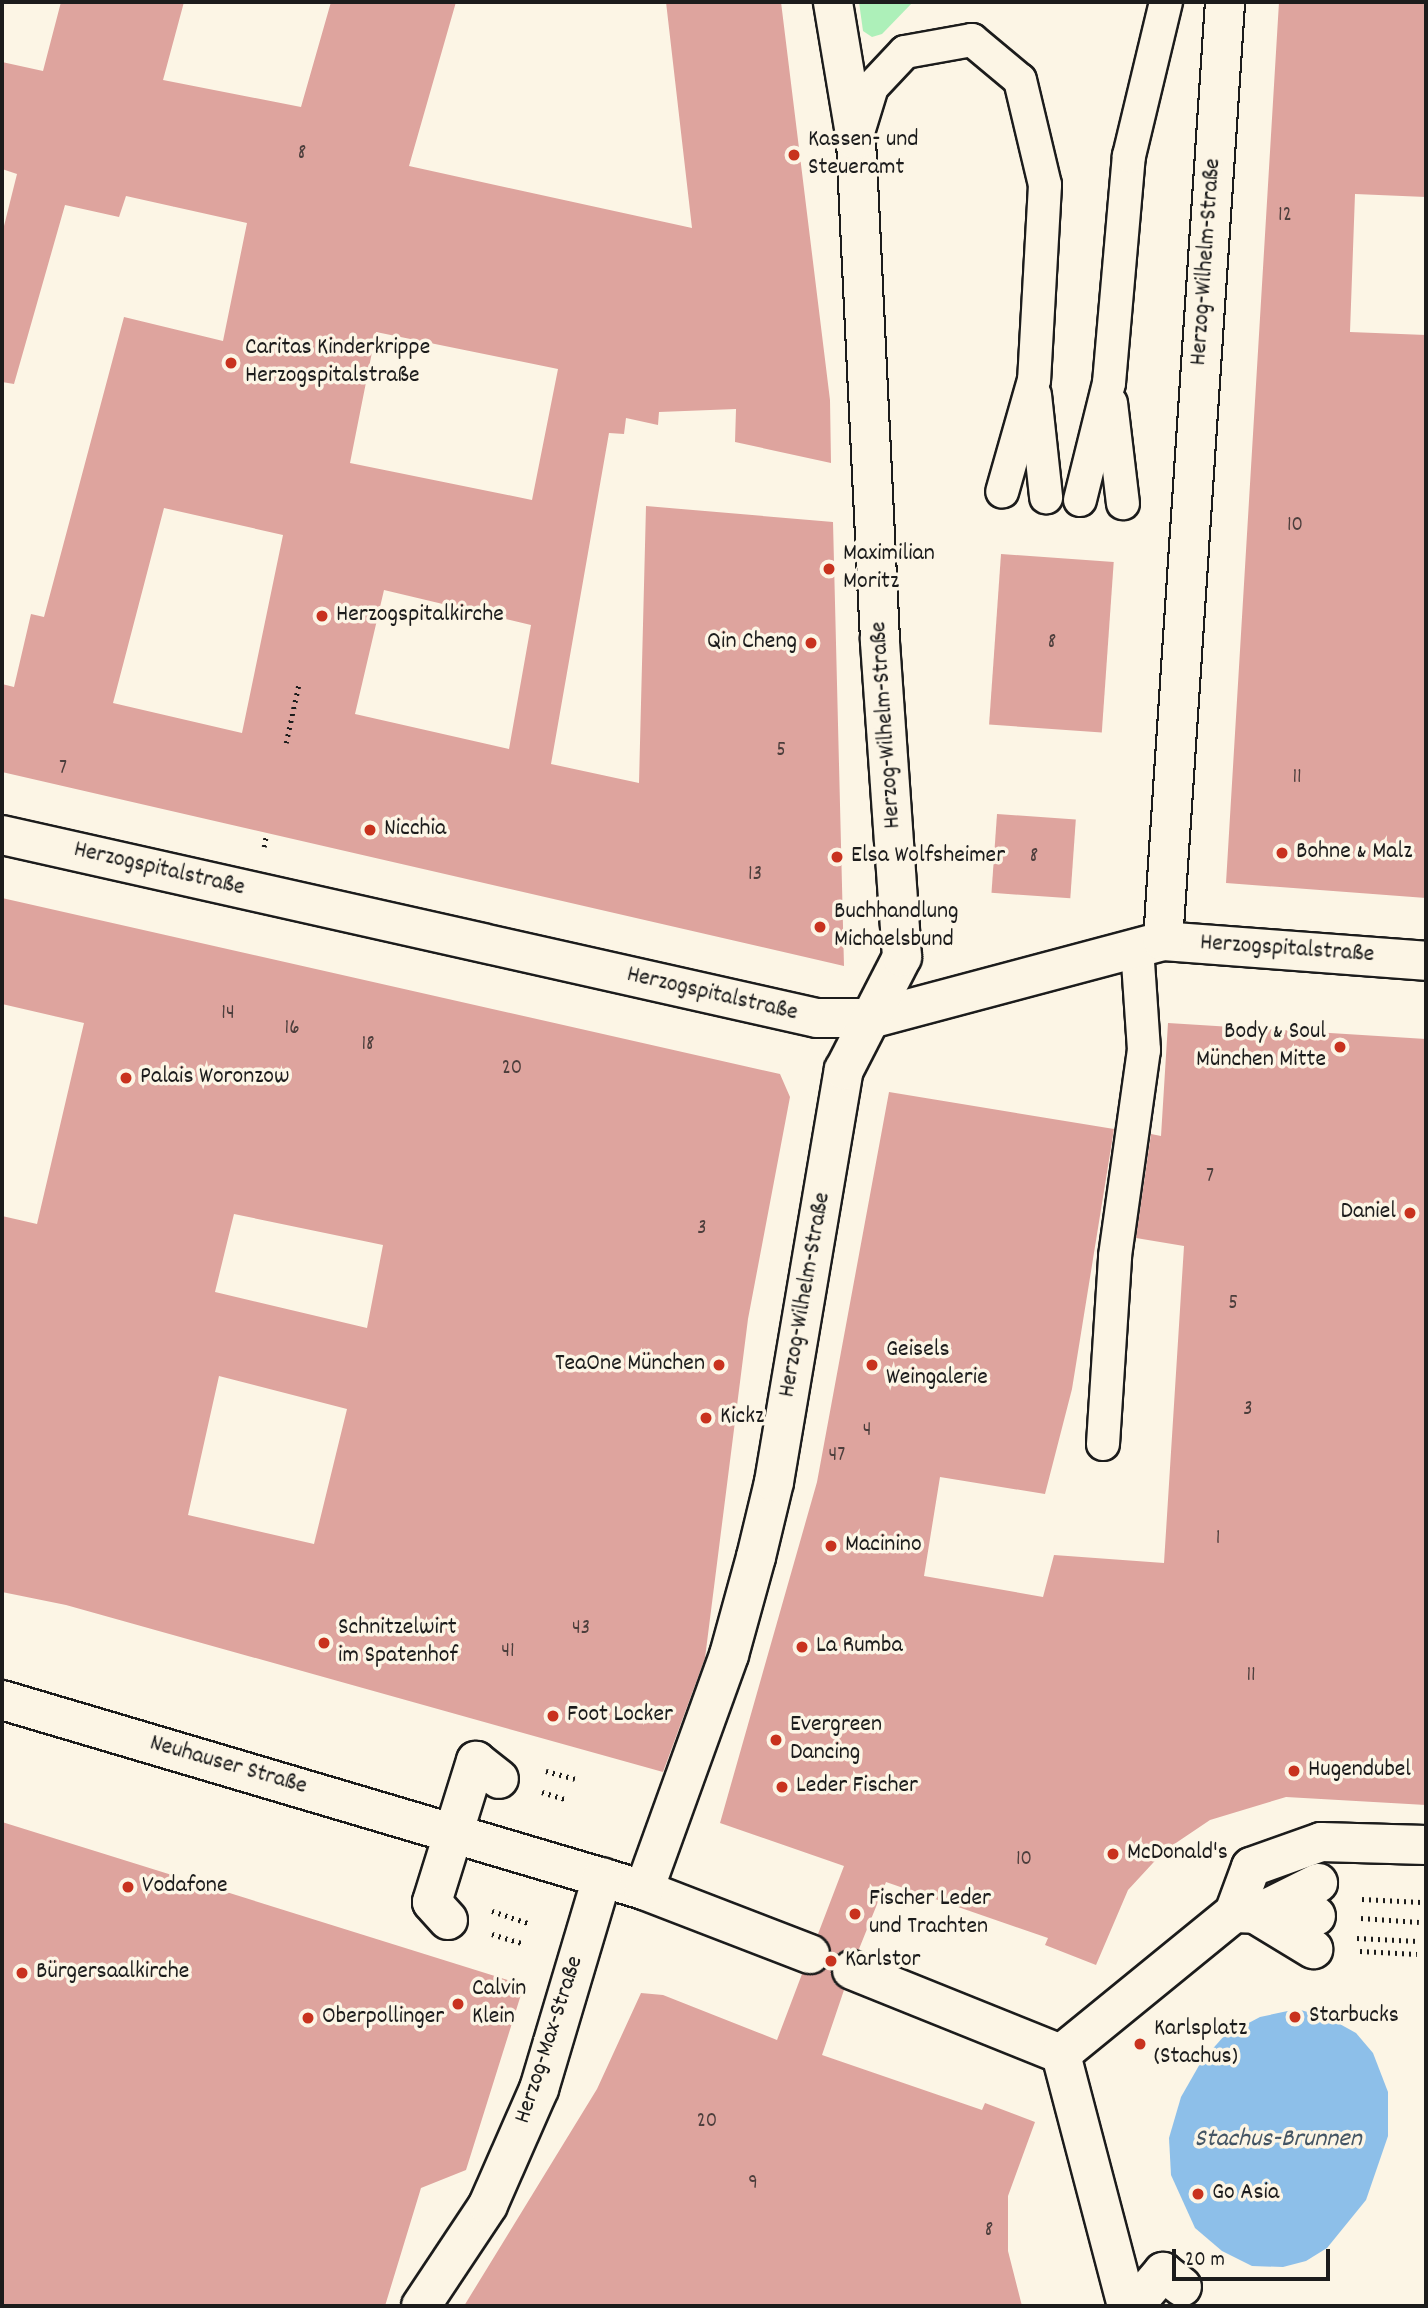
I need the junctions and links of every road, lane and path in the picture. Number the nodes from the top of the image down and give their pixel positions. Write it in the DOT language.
graph roads {
  1 [pos="833,2"];
  2 [pos="1166,2"];
  3 [pos="1226,2"];
  4 [pos="856,140"];
  5 [pos="1034,380"];
  6 [pos="1109,383"];
  7 [pos="1002,492"];
  8 [pos="1046,497"];
  9 [pos="1080,500"];
  10 [pos="1123,503"];
  11 [pos="299,683"];
  12 [pos="286,743"];
  13 [pos="2,835"];
  14 [pos="1150,943"];
  15 [pos="1426,961"];
  16 [pos="874,1018"];
  17 [pos="1103,1444"];
  18 [pos="2,1700"];
  19 [pos="493,1767"];
  20 [pos="454,1833"];
  21 [pos="1426,1845"];
  22 [pos="602,1877"];
  23 [pos="644,1890"];
  24 [pos="1421,1902"];
  25 [pos="445,1907"];
  26 [pos="1245,1914"];
  27 [pos="1316,1916"];
  28 [pos="1419,1922"];
  29 [pos="1418,1941"];
  30 [pos="810,1954"];
  31 [pos="1417,1954"];
  32 [pos="852,1970"];
  33 [pos="1061,2054"];
  34 [pos="421,2306"];
  35 [pos="1127,2306"];
  1 -- 4 [label="street, Herzog-Wilhelm-Straße"];
  2 -- 6 [label="lane"];
  3 -- 14 [label="street, Herzog-Wilhelm-Straße"];
  4 -- 5 [label="lane"];
  4 -- 16 [label="street, Herzog-Wilhelm-Straße"];
  5 -- 7 [label="lane"];
  5 -- 8 [label="lane"];
  6 -- 9 [label="lane"];
  6 -- 10 [label="lane"];
  11 -- 12 [label="path"];
  13 -- 16 [label="street, Herzogspitalstraße"];
  14 -- 15 [label="street, Herzogspitalstraße"];
  14 -- 16 [label="street, Herzogspitalstraße"];
  14 -- 17 [label="lane"];
  16 -- 23 [label="street, Herzog-Wilhelm-Straße"];
  18 -- 20 [label="street, Neuhauser Straße"];
  19 -- 20 [label="street"];
  20 -- 22 [label="street, Neuhauser Straße"];
  20 -- 25 [label="street"];
  21 -- 26 [label="street"];
  22 -- 23 [label="street, Neuhauser Straße"];
  22 -- 34 [label="street, Herzog-Max-Straße"];
  23 -- 30 [label="street, Neuhauser Straße"];
  24 -- 27 [label="path"];
  26 -- 27 [label="street"];
  26 -- 27 [label="street"];
  26 -- 33 [label="street"];
  27 -- 28 [label="path"];
  27 -- 29 [label="path"];
  27 -- 31 [label="path"];
  32 -- 33 [label="street"];
  33 -- 35 [label="street"];
}
